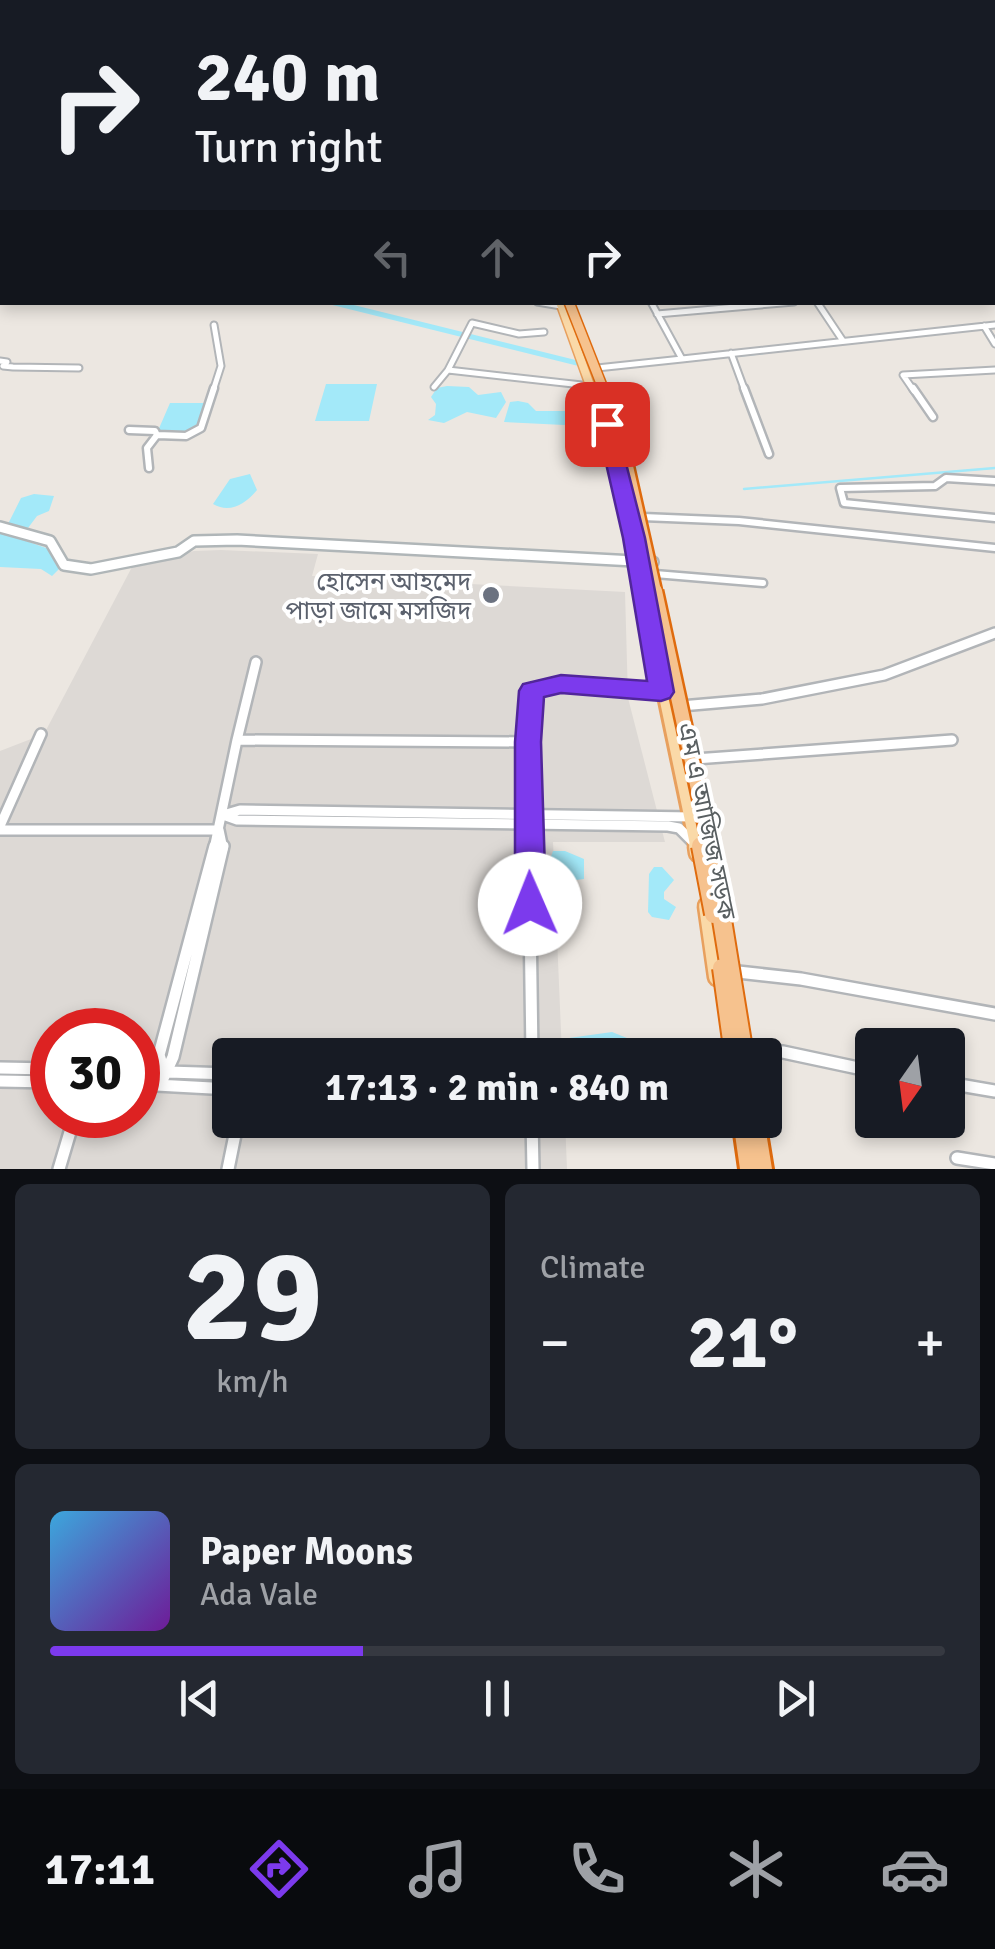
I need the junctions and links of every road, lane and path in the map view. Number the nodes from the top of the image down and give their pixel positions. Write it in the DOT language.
graph roads {
  1 [pos="566,305"];
  2 [pos="566,305"];
  3 [pos="566,305"];
  4 [pos="566,305"];
  5 [pos="653,305"];
  6 [pos="743,305"];
  7 [pos="819,305"];
  8 [pos="657,314"];
  9 [pos="214,324"];
  10 [pos="995,325"];
  11 [pos="984,326"];
  12 [pos="544,332"];
  13 [pos="843,340"];
  14 [pos="995,344"];
  15 [pos="731,354"];
  16 [pos="682,359"];
  17 [pos="0,361"];
  18 [pos="78,368"];
  19 [pos="596,368"];
  20 [pos="448,370"];
  21 [pos="995,370"];
  22 [pos="591,386"];
  23 [pos="434,388"];
  24 [pos="933,417"];
  25 [pos="128,430"];
  26 [pos="157,435"];
  27 [pos="769,454"];
  28 [pos="148,468"];
  29 [pos="995,481"];
  30 [pos="643,517"];
  31 [pos="995,518"];
  32 [pos="0,527"];
  33 [pos="995,548"];
  34 [pos="649,566"];
  35 [pos="762,583"];
  36 [pos="995,633"];
  37 [pos="256,662"];
  38 [pos="661,692"];
  39 [pos="682,706"];
  40 [pos="41,734"];
  41 [pos="238,740"];
  42 [pos="952,740"];
  43 [pos="528,742"];
  44 [pos="694,759"];
  45 [pos="223,815"];
  46 [pos="708,816"];
  47 [pos="689,817"];
  48 [pos="529,819"];
  49 [pos="0,828"];
  50 [pos="219,830"];
  51 [pos="696,848"];
  52 [pos="738,972"];
  53 [pos="995,1014"];
  54 [pos="532,1038"];
  55 [pos="728,1038"];
  56 [pos="729,1038"];
  57 [pos="746,1038"];
  58 [pos="747,1038"];
  59 [pos="782,1055"];
  60 [pos="855,1067"];
  61 [pos="0,1068"];
  62 [pos="30,1069"];
  63 [pos="160,1071"];
  64 [pos="164,1071"];
  65 [pos="212,1073"];
  66 [pos="0,1081"];
  67 [pos="30,1082"];
  68 [pos="160,1085"];
  69 [pos="965,1086"];
  70 [pos="212,1088"];
  71 [pos="995,1091"];
  72 [pos="68,1138"];
  73 [pos="234,1138"];
  74 [pos="532,1138"];
  75 [pos="743,1138"];
  76 [pos="761,1138"];
  77 [pos="958,1158"];
  78 [pos="995,1164"];
  79 [pos="58,1169"];
  80 [pos="228,1169"];
  81 [pos="533,1169"];
  82 [pos="747,1169"];
  83 [pos="765,1169"];
  1 -- 19 [label="main road, এম এ আজিজ সড়ক"];
  2 -- 22 [label="main road"];
  3 -- 57 [label="highway, bridge"];
  4 -- 56 [label="highway, bridge"];
  5 -- 8 [label="street"];
  6 -- 8 [label="street"];
  7 -- 13 [label="street"];
  8 -- 16 [label="street"];
  9 -- 26 [label="street"];
  10 -- 11 [label="street"];
  11 -- 13 [label="street"];
  11 -- 14 [label="street"];
  12 -- 20 [label="street"];
  13 -- 15 [label="street"];
  15 -- 16 [label="street"];
  15 -- 27 [label="street"];
  16 -- 19 [label="street"];
  17 -- 18 [label="street"];
  19 -- 30 [label="main road, এম এ আজিজ সড়ক"];
  20 -- 22 [label="street"];
  20 -- 23 [label="street"];
  21 -- 24 [label="street"];
  22 -- 34 [label="main road"];
  25 -- 26 [label="street"];
  26 -- 28 [label="street"];
  29 -- 31 [label="street"];
  30 -- 33 [label="street"];
  30 -- 34 [label="main road, এম এ আজিজ সড়ক"];
  32 -- 34 [label="street"];
  34 -- 35 [label="street"];
  34 -- 38 [label="main road"];
  34 -- 39 [label="main road, এম এ আজিজ সড়ক"];
  36 -- 39 [label="street"];
  37 -- 41 [label="street"];
  38 -- 43 [label="street"];
  38 -- 47 [label="main road"];
  39 -- 44 [label="main road, এম এ আজিজ সড়ক"];
  40 -- 49 [label="street"];
  41 -- 43 [label="street"];
  41 -- 45 [label="street"];
  42 -- 44 [label="street"];
  43 -- 48 [label="street"];
  44 -- 46 [label="main road, এম এ আজিজ সড়ক"];
  45 -- 48 [label="street"];
  45 -- 50 [label="street"];
  46 -- 47 [label="street"];
  46 -- 52 [label="main road, এম এ আজিজ সড়ক"];
  47 -- 48 [label="street"];
  47 -- 51 [label="main road"];
  48 -- 51 [label="street"];
  48 -- 54 [label="street"];
  49 -- 50 [label="street"];
  50 -- 64 [label="street"];
  51 -- 55 [label="main road"];
  52 -- 53 [label="street"];
  52 -- 58 [label="main road, এম এ আজিজ সড়ক"];
  59 -- 60 [label="street"];
  61 -- 62 [label="street"];
  63 -- 64 [label="street"];
  64 -- 65 [label="street"];
  64 -- 68 [label="street"];
  66 -- 67 [label="street"];
  68 -- 70 [label="street"];
  69 -- 71 [label="street"];
  72 -- 79 [label="street"];
  73 -- 80 [label="street"];
  74 -- 81 [label="street"];
  75 -- 82 [label="highway"];
  76 -- 83 [label="highway"];
  77 -- 78 [label="street"];
}
